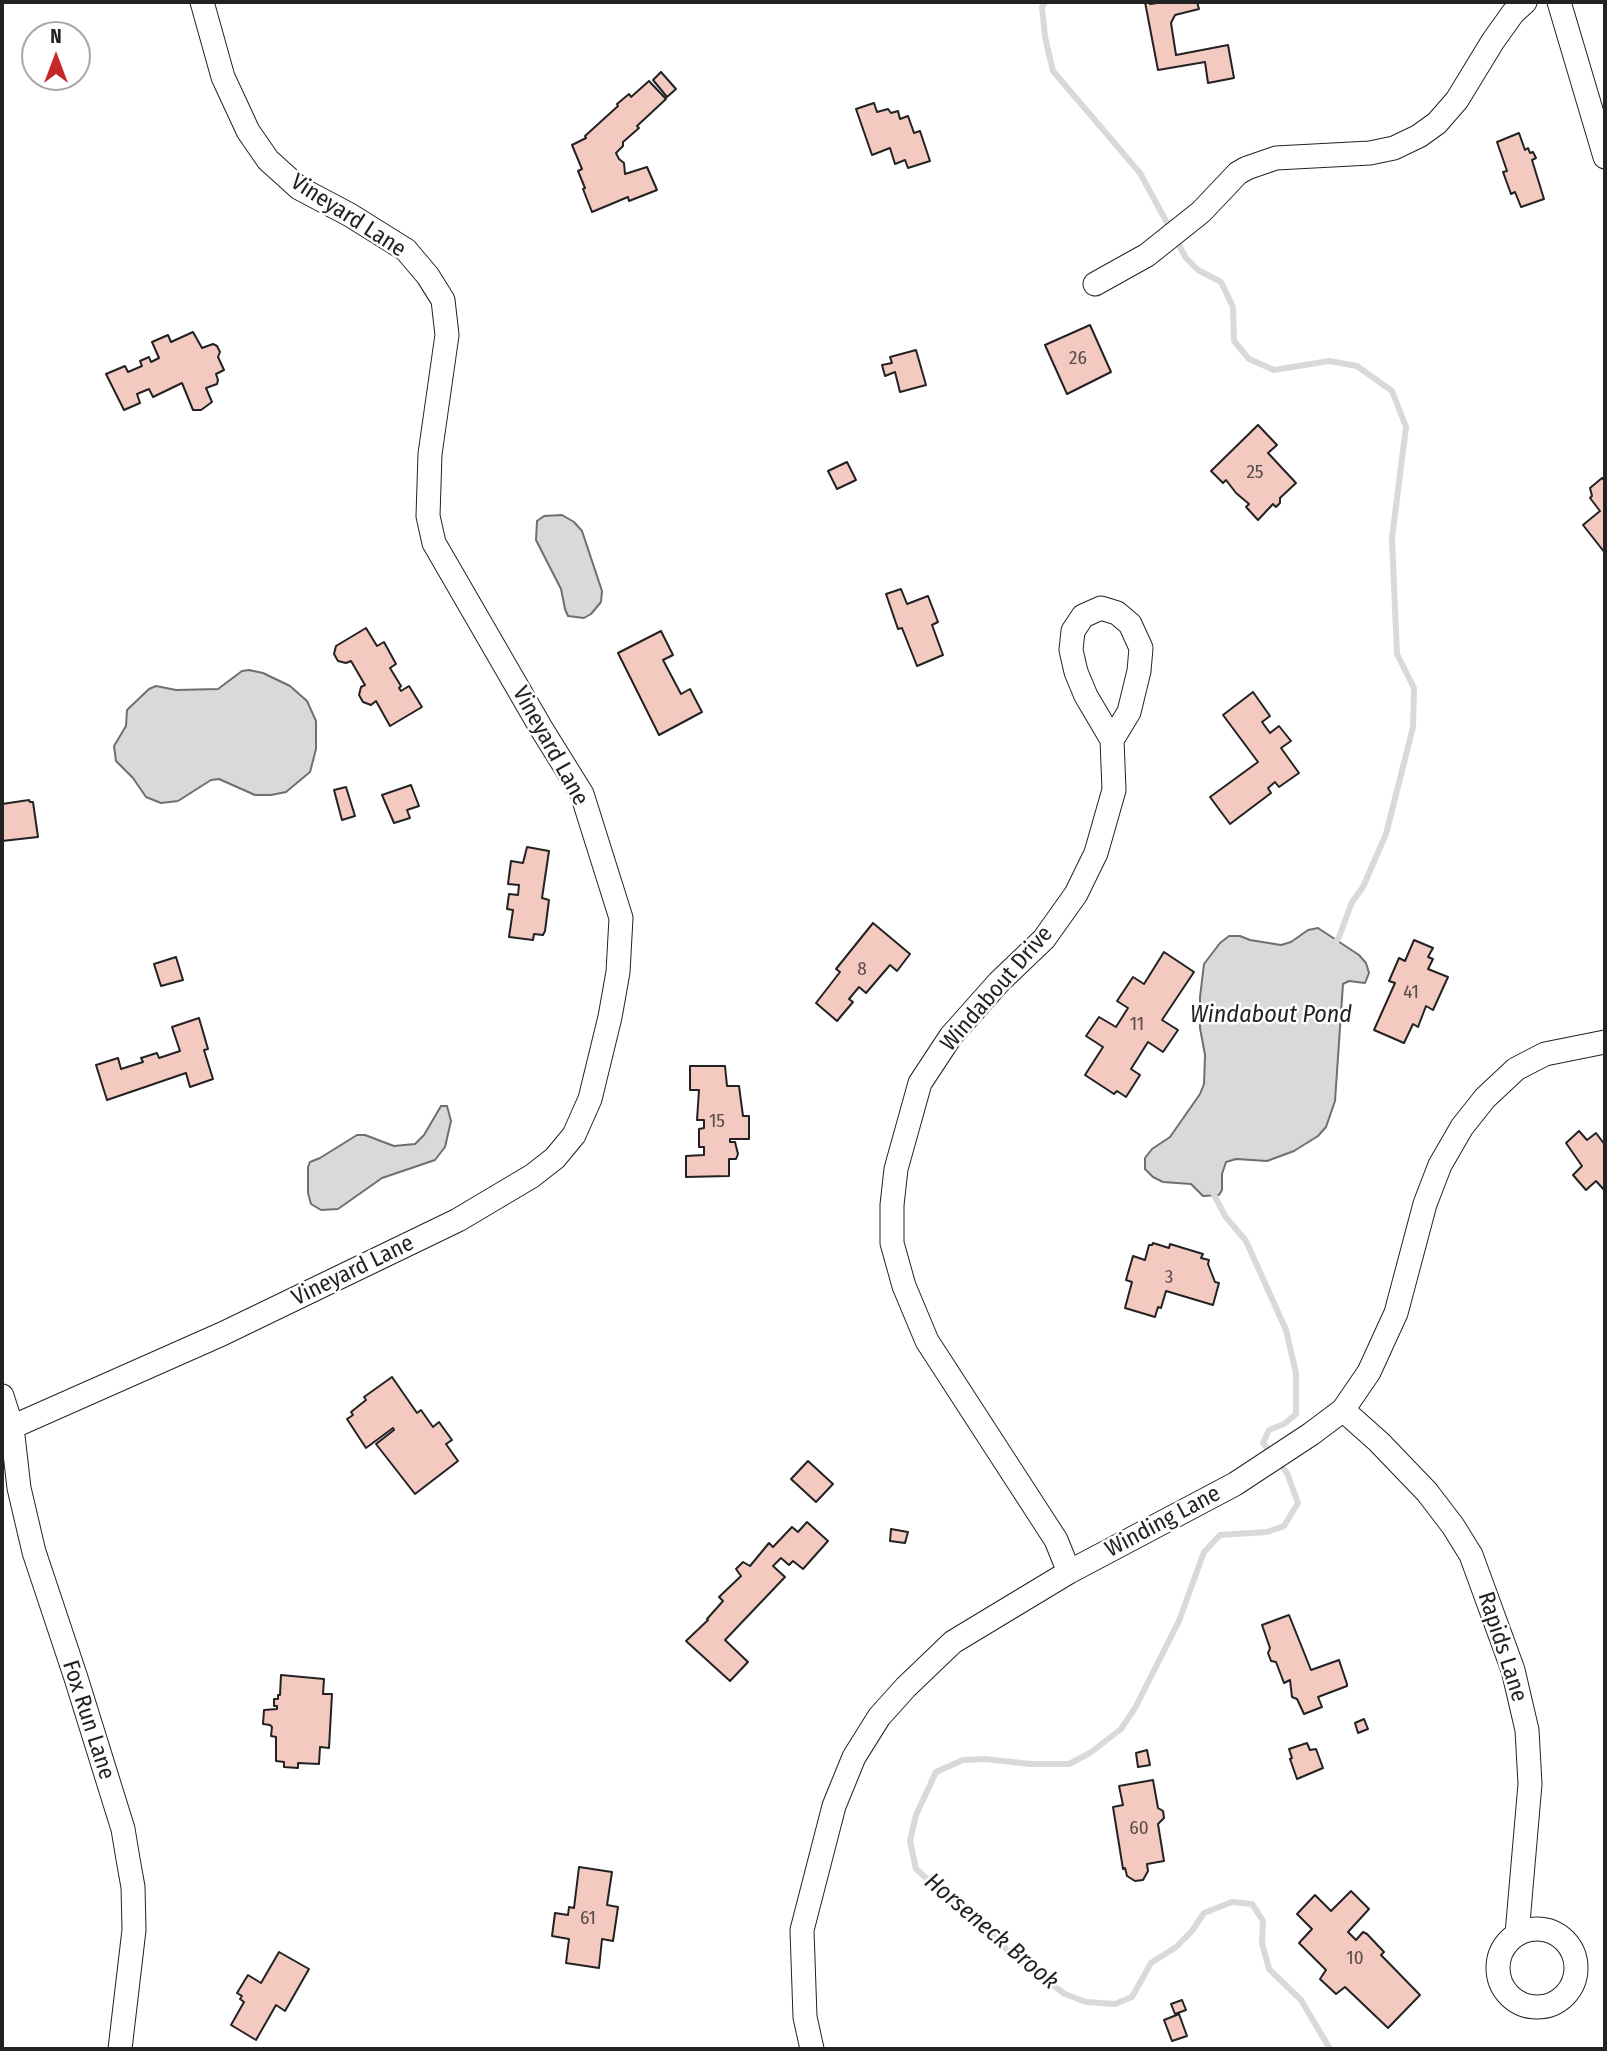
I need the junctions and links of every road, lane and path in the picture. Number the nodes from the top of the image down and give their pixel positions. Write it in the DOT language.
graph roads {
  1 [pos="202,2"];
  2 [pos="1525,2"];
  3 [pos="1559,2"];
  4 [pos="1605,157"];
  5 [pos="1095,284"];
  6 [pos="1112,740"];
  7 [pos="1605,1042"];
  8 [pos="2,1396"];
  9 [pos="1343,1410"];
  10 [pos="12,1427"];
  11 [pos="1069,1572"];
  12 [pos="1517,1934"];
  13 [pos="120,2049"];
  14 [pos="812,2049"];
  1 -- 10 [label="street, Vineyard Lane"];
  2 -- 5 [label="street"];
  3 -- 4 [label="street"];
  6 -- 6 [label="street, Windabout Drive"];
  6 -- 11 [label="street, Windabout Drive"];
  7 -- 9 [label="street, Winding Lane"];
  8 -- 10 [label="street, Fox Run Lane"];
  9 -- 11 [label="street, Winding Lane"];
  9 -- 12 [label="street, Rapids Lane"];
  10 -- 13 [label="street, Fox Run Lane"];
  11 -- 14 [label="street, Winding Lane"];
}
